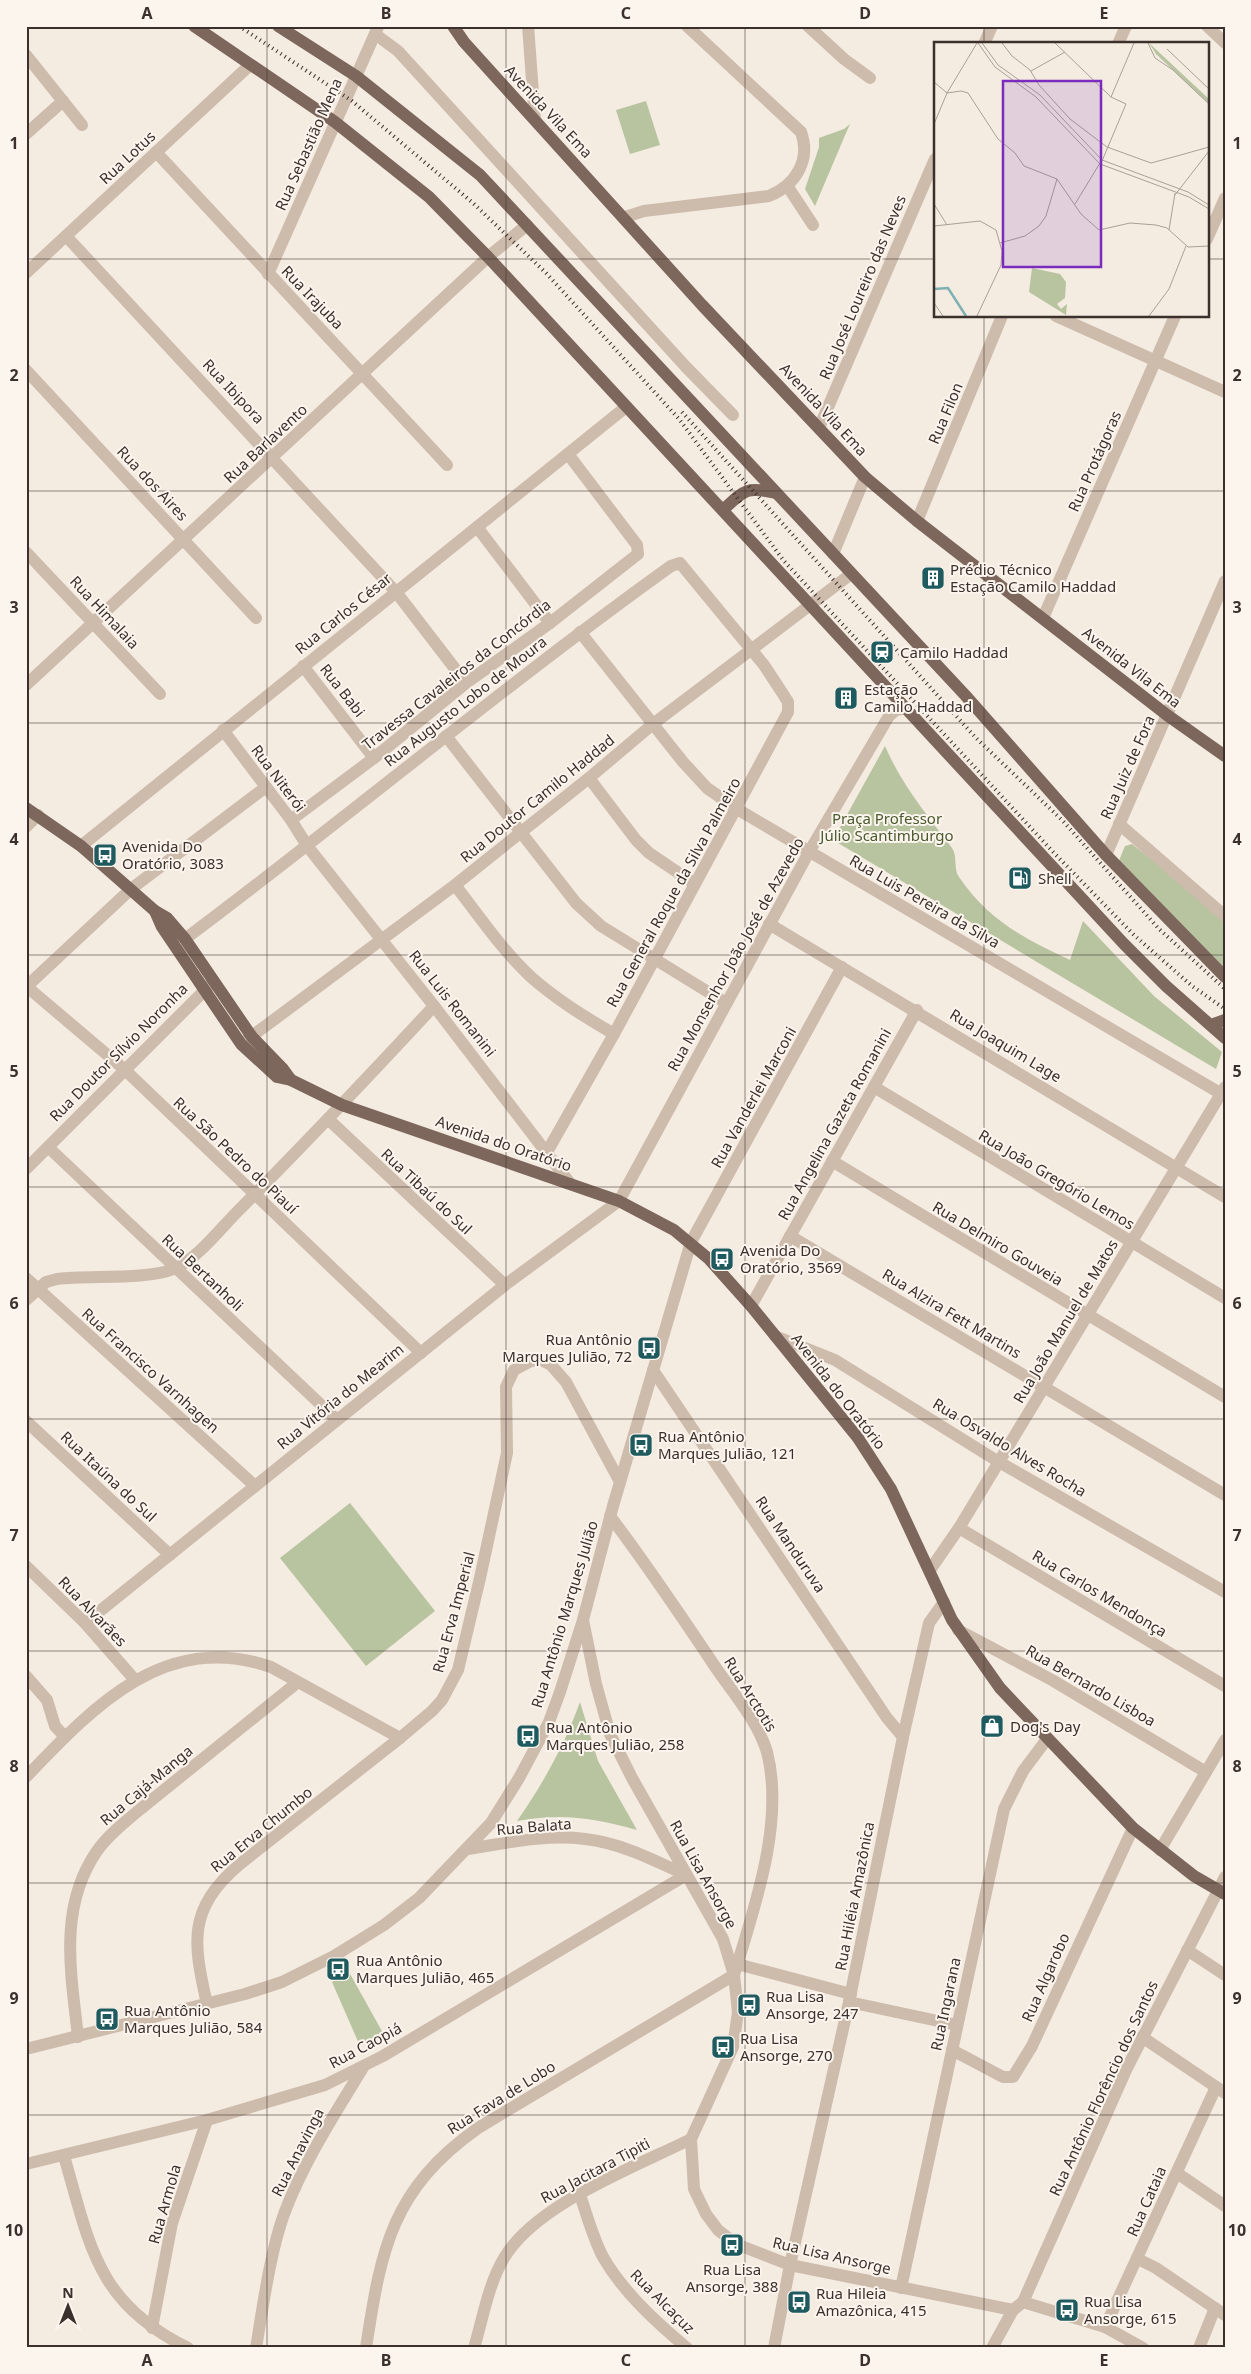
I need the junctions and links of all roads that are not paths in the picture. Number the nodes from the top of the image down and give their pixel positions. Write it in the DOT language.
graph roads {
  1 [pos="194,26"];
  2 [pos="278,26"];
  3 [pos="453,26"];
  4 [pos="528,26"];
  5 [pos="687,26"];
  6 [pos="808,26"];
  7 [pos="992,26"];
  8 [pos="1126,26"];
  9 [pos="1207,26"];
  10 [pos="376,30"];
  11 [pos="985,42"];
  12 [pos="1119,42"];
  13 [pos="1225,43"];
  14 [pos="26,55"];
  15 [pos="250,65"];
  16 [pos="356,76"];
  17 [pos="870,78"];
  18 [pos="63,102"];
  19 [pos="535,120"];
  20 [pos="335,122"];
  21 [pos="82,125"];
  22 [pos="26,134"];
  23 [pos="156,152"];
  24 [pos="934,160"];
  25 [pos="788,187"];
  26 [pos="1225,198"];
  27 [pos="625,217"];
  28 [pos="527,225"];
  29 [pos="813,225"];
  30 [pos="66,236"];
  31 [pos="1208,237"];
  32 [pos="488,257"];
  33 [pos="26,273"];
  34 [pos="268,274"];
  35 [pos="1001,318"];
  36 [pos="1061,318"];
  37 [pos="1174,318"];
  38 [pos="1156,360"];
  39 [pos="26,370"];
  40 [pos="364,373"];
  41 [pos="1225,392"];
  42 [pos="626,407"];
  43 [pos="733,416"];
  44 [pos="819,428"];
  45 [pos="568,454"];
  46 [pos="273,457"];
  47 [pos="447,465"];
  48 [pos="865,477"];
  49 [pos="776,494"];
  50 [pos="722,510"];
  51 [pos="917,522"];
  52 [pos="477,527"];
  53 [pos="183,540"];
  54 [pos="26,552"];
  55 [pos="833,554"];
  56 [pos="851,574"];
  57 [pos="1225,581"];
  58 [pos="396,592"];
  59 [pos="810,604"];
  60 [pos="256,618"];
  61 [pos="1042,618"];
  62 [pos="93,623"];
  63 [pos="550,623"];
  64 [pos="580,632"];
  65 [pos="750,651"];
  66 [pos="304,666"];
  67 [pos="466,683"];
  68 [pos="26,685"];
  69 [pos="160,694"];
  70 [pos="906,708"];
  71 [pos="1167,715"];
  72 [pos="653,724"];
  73 [pos="223,730"];
  74 [pos="446,736"];
  75 [pos="1225,756"];
  76 [pos="374,758"];
  77 [pos="589,778"];
  78 [pos="266,787"];
  79 [pos="26,808"];
  80 [pos="737,809"];
  81 [pos="38,815"];
  82 [pos="291,820"];
  83 [pos="1119,824"];
  84 [pos="26,827"];
  85 [pos="521,832"];
  86 [pos="81,846"];
  87 [pos="308,847"];
  88 [pos="810,852"];
  89 [pos="1106,855"];
  90 [pos="695,884"];
  91 [pos="455,885"];
  92 [pos="131,889"];
  93 [pos="156,911"];
  94 [pos="1225,916"];
  95 [pos="769,924"];
  96 [pos="381,938"];
  97 [pos="185,939"];
  98 [pos="654,960"];
  99 [pos="842,967"];
  100 [pos="1225,976"];
  101 [pos="208,985"];
  102 [pos="26,986"];
  103 [pos="726,1003"];
  104 [pos="434,1006"];
  105 [pos="917,1010"];
  106 [pos="1225,1020"];
  107 [pos="1211,1025"];
  108 [pos="614,1034"];
  109 [pos="252,1037"];
  110 [pos="1225,1038"];
  111 [pos="241,1044"];
  112 [pos="124,1069"];
  113 [pos="291,1080"];
  114 [pos="874,1087"];
  115 [pos="1223,1092"];
  116 [pos="342,1105"];
  117 [pos="328,1120"];
  118 [pos="48,1147"];
  119 [pos="548,1152"];
  120 [pos="832,1161"];
  121 [pos="1177,1168"];
  122 [pos="26,1169"];
  123 [pos="569,1182"];
  124 [pos="254,1195"];
  125 [pos="1225,1197"];
  126 [pos="619,1200"];
  127 [pos="790,1236"];
  128 [pos="691,1242"];
  129 [pos="1131,1243"];
  130 [pos="175,1269"];
  131 [pos="26,1278"];
  132 [pos="505,1285"];
  133 [pos="37,1288"];
  134 [pos="1225,1298"];
  135 [pos="26,1300"];
  136 [pos="751,1306"];
  137 [pos="1087,1316"];
  138 [pos="775,1336"];
  139 [pos="421,1353"];
  140 [pos="653,1370"];
  141 [pos="1044,1387"];
  142 [pos="1225,1397"];
  143 [pos="336,1420"];
  144 [pos="26,1421"];
  145 [pos="999,1462"];
  146 [pos="620,1482"];
  147 [pos="255,1486"];
  148 [pos="1225,1495"];
  149 [pos="610,1516"];
  150 [pos="959,1528"];
  151 [pos="170,1555"];
  152 [pos="26,1566"];
  153 [pos="930,1570"];
  154 [pos="1225,1592"];
  155 [pos="944,1602"];
  156 [pos="583,1620"];
  157 [pos="85,1623"];
  158 [pos="958,1630"];
  159 [pos="26,1676"];
  160 [pos="135,1680"];
  161 [pos="298,1682"];
  162 [pos="1225,1686"];
  163 [pos="65,1737"];
  164 [pos="903,1737"];
  165 [pos="400,1738"];
  166 [pos="1047,1739"];
  167 [pos="1225,1740"];
  168 [pos="1206,1772"];
  169 [pos="26,1777"];
  170 [pos="1133,1828"];
  171 [pos="468,1849"];
  172 [pos="1160,1850"];
  173 [pos="686,1875"];
  174 [pos="1225,1877"];
  175 [pos="1221,1892"];
  176 [pos="1187,1950"];
  177 [pos="735,1970"];
  178 [pos="1225,1975"];
  179 [pos="850,1998"];
  180 [pos="207,2004"];
  181 [pos="957,2025"];
  182 [pos="78,2036"];
  183 [pos="1142,2037"];
  184 [pos="26,2050"];
  185 [pos="952,2050"];
  186 [pos="364,2066"];
  187 [pos="1220,2090"];
  188 [pos="207,2120"];
  189 [pos="691,2139"];
  190 [pos="64,2156"];
  191 [pos="26,2164"];
  192 [pos="1177,2173"];
  193 [pos="580,2195"];
  194 [pos="1225,2206"];
  195 [pos="1138,2259"];
  196 [pos="790,2265"];
  197 [pos="901,2288"];
  198 [pos="1018,2306"];
  199 [pos="1220,2311"];
  200 [pos="1105,2327"];
  201 [pos="152,2328"];
  202 [pos="188,2348"];
  203 [pos="256,2348"];
  204 [pos="366,2348"];
  205 [pos="474,2348"];
  206 [pos="687,2348"];
  207 [pos="774,2348"];
  208 [pos="992,2348"];
  209 [pos="1143,2348"];
  210 [pos="1198,2348"];
  1 -- 15 [label="main road"];
  2 -- 16 [label="main road"];
  3 -- 19 [label="main road, Avenida Vila Ema"];
  4 -- 19 [label="street"];
  5 -- 25 [label="street"];
  6 -- 17 [label="street"];
  7 -- 11 [label="street"];
  8 -- 12 [label="street"];
  9 -- 13 [label="street"];
  10 -- 16 [label="street, Rua Sebastião Mena"];
  10 -- 43 [label="street"];
  14 -- 18 [label="street"];
  15 -- 20 [label="main road"];
  15 -- 23 [label="street, Rua Lotus"];
  16 -- 20 [label="street, Rua Sebastião Mena"];
  16 -- 28 [label="main road"];
  18 -- 21 [label="street"];
  18 -- 22 [label="street"];
  19 -- 27 [label="main road, Avenida Vila Ema"];
  20 -- 32 [label="main road"];
  20 -- 34 [label="street, Rua Sebastião Mena"];
  23 -- 30 [label="street, Rua Lotus"];
  23 -- 34 [label="street, Rua Irajuba"];
  24 -- 44 [label="street, Rua José Loureiro das Neves"];
  25 -- 27 [label="street"];
  25 -- 29 [label="street"];
  26 -- 31 [label="street"];
  27 -- 44 [label="main road, Avenida Vila Ema"];
  28 -- 32 [label="street, Rua Barlavento"];
  28 -- 49 [label="main road"];
  30 -- 33 [label="street, Rua Lotus"];
  30 -- 46 [label="street, Rua Ibipora"];
  32 -- 40 [label="street, Rua Barlavento"];
  32 -- 42 [label="main road"];
  34 -- 40 [label="street, Rua Irajuba"];
  35 -- 51 [label="street, Rua Filon"];
  36 -- 38 [label="street"];
  37 -- 38 [label="street, Rua Protágoras"];
  38 -- 41 [label="street"];
  38 -- 61 [label="street, Rua Protágoras"];
  39 -- 53 [label="street, Rua dos Aires"];
  40 -- 46 [label="street, Rua Barlavento"];
  40 -- 47 [label="street, Rua Irajuba"];
  42 -- 45 [label="street, Rua Carlos César"];
  42 -- 50 [label="main road"];
  44 -- 48 [label="main road, Avenida Vila Ema"];
  45 -- 52 [label="street, Rua Carlos César"];
  45 -- 63 [label="street, Travessa Cavaleiros da Concórdia"];
  46 -- 53 [label="street, Rua Barlavento"];
  46 -- 58 [label="street, Rua Ibipora"];
  48 -- 51 [label="main road, Avenida Vila Ema"];
  48 -- 55 [label="street"];
  49 -- 50 [label="main road"];
  49 -- 55 [label="main road"];
  50 -- 59 [label="main road"];
  51 -- 61 [label="main road, Avenida Vila Ema"];
  52 -- 58 [label="street, Rua Carlos César"];
  52 -- 63 [label="street"];
  53 -- 60 [label="street, Rua dos Aires"];
  53 -- 62 [label="street, Rua Barlavento"];
  54 -- 62 [label="street, Rua Himalaia"];
  55 -- 56 [label="main road"];
  56 -- 59 [label="street, Rua Doutor Camilo Haddad"];
  56 -- 89 [label="main road"];
  57 -- 71 [label="street, Rua Juiz de Fora"];
  58 -- 66 [label="street, Rua Carlos César"];
  58 -- 67 [label="street, Rua Ibipora"];
  59 -- 65 [label="street, Rua Doutor Camilo Haddad"];
  59 -- 70 [label="main road"];
  61 -- 71 [label="main road, Avenida Vila Ema"];
  62 -- 68 [label="street, Rua Barlavento"];
  62 -- 69 [label="street, Rua Himalaia"];
  63 -- 67 [label="street, Travessa Cavaleiros da Concórdia"];
  64 -- 65 [label="street, Rua Augusto Lobo de Moura"];
  64 -- 72 [label="street, Rua Luis Pereira da Silva"];
  64 -- 74 [label="street, Rua Augusto Lobo de Moura"];
  65 -- 72 [label="street, Rua Doutor Camilo Haddad"];
  65 -- 80 [label="street, Rua General Roque da Silva Palmeiro"];
  66 -- 73 [label="street, Rua Carlos César"];
  66 -- 76 [label="street, Rua Babi"];
  67 -- 76 [label="street, Travessa Cavaleiros da Concórdia"];
  70 -- 88 [label="street, Rua Monsenhor João José de Azevedo"];
  70 -- 107 [label="main road"];
  71 -- 75 [label="main road, Avenida Vila Ema"];
  71 -- 83 [label="street, Rua Juiz de Fora"];
  72 -- 77 [label="street, Rua Doutor Camilo Haddad"];
  72 -- 80 [label="street, Rua Luis Pereira da Silva"];
  73 -- 78 [label="street, Rua Niterói"];
  73 -- 86 [label="street, Rua Carlos César"];
  74 -- 85 [label="street"];
  74 -- 87 [label="street, Rua Augusto Lobo de Moura"];
  76 -- 82 [label="street, Travessa Cavaleiros da Concórdia"];
  77 -- 85 [label="street, Rua Doutor Camilo Haddad"];
  77 -- 90 [label="street"];
  78 -- 82 [label="street, Rua Niterói"];
  78 -- 92 [label="street"];
  79 -- 81 [label="main road, Avenida do Oratório"];
  80 -- 88 [label="street, Rua Luis Pereira da Silva"];
  80 -- 90 [label="street, Rua General Roque da Silva Palmeiro"];
  81 -- 84 [label="street"];
  81 -- 86 [label="main road, Avenida do Oratório"];
  82 -- 87 [label="street, Rua Niterói"];
  83 -- 89 [label="street, Rua Juiz de Fora"];
  83 -- 94 [label="street"];
  85 -- 91 [label="street, Rua Doutor Camilo Haddad"];
  85 -- 98 [label="street"];
  86 -- 92 [label="main road, Avenida do Oratório"];
  87 -- 96 [label="street, Rua Luis Romanini"];
  87 -- 97 [label="street, Rua Augusto Lobo de Moura"];
  88 -- 95 [label="street, Rua Monsenhor João José de Azevedo"];
  88 -- 115 [label="street, Rua Luis Pereira da Silva"];
  89 -- 100 [label="main road"];
  90 -- 98 [label="street, Rua General Roque da Silva Palmeiro"];
  91 -- 96 [label="street, Rua Doutor Camilo Haddad"];
  91 -- 108 [label="street"];
  92 -- 93 [label="main road, Avenida do Oratório"];
  92 -- 102 [label="street"];
  93 -- 97 [label="main road, Avenida do Oratório"];
  93 -- 101 [label="main road, Avenida do Oratório"];
  95 -- 99 [label="street, Rua Joaquim Lage"];
  95 -- 103 [label="street, Rua Monsenhor João José de Azevedo"];
  96 -- 104 [label="street, Rua Luis Romanini"];
  96 -- 109 [label="street, Rua Doutor Camilo Haddad"];
  97 -- 101 [label="main road, Avenida do Oratório"];
  98 -- 103 [label="street"];
  98 -- 108 [label="street, Rua General Roque da Silva Palmeiro"];
  99 -- 105 [label="street, Rua Joaquim Lage"];
  99 -- 128 [label="street, Rua Vanderlei Marconi"];
  101 -- 109 [label="main road, Avenida do Oratório"];
  101 -- 111 [label="main road, Avenida do Oratório"];
  101 -- 112 [label="street, Rua Doutor Sílvio Noronha"];
  102 -- 112 [label="street, Rua São Pedro do Piauí"];
  103 -- 126 [label="street, Rua Monsenhor João José de Azevedo"];
  104 -- 116 [label="street"];
  104 -- 119 [label="street, Rua Luis Romanini"];
  105 -- 114 [label="street, Rua Angelina Gazeta Romanini"];
  105 -- 121 [label="street, Rua Joaquim Lage"];
  106 -- 107 [label="main road"];
  107 -- 110 [label="main road"];
  108 -- 119 [label="street, Rua General Roque da Silva Palmeiro"];
  109 -- 111 [label="street, Rua Doutor Camilo Haddad"];
  109 -- 113 [label="main road, Avenida do Oratório"];
  111 -- 113 [label="main road, Avenida do Oratório"];
  112 -- 118 [label="street, Rua Doutor Sílvio Noronha"];
  112 -- 124 [label="street, Rua São Pedro do Piauí"];
  113 -- 116 [label="main road, Avenida do Oratório"];
  114 -- 120 [label="street, Rua Angelina Gazeta Romanini"];
  114 -- 129 [label="street, Rua João Gregório Lemos"];
  115 -- 121 [label="street, Rua João Manuel de Matos"];
  116 -- 117 [label="street"];
  116 -- 123 [label="main road, Avenida do Oratório"];
  117 -- 124 [label="street"];
  117 -- 132 [label="street, Rua Tibaú do Sul"];
  118 -- 122 [label="street, Rua Doutor Sílvio Noronha"];
  118 -- 130 [label="street, Rua Bertanholi"];
  119 -- 123 [label="street, Rua Luis Romanini"];
  120 -- 127 [label="street, Rua Angelina Gazeta Romanini"];
  120 -- 137 [label="street, Rua Delmiro Gouveia"];
  121 -- 125 [label="street, Rua Joaquim Lage"];
  121 -- 129 [label="street, Rua João Manuel de Matos"];
  123 -- 126 [label="main road, Avenida do Oratório"];
  124 -- 130 [label="street"];
  124 -- 139 [label="street, Rua São Pedro do Piauí"];
  126 -- 128 [label="main road, Avenida do Oratório"];
  126 -- 132 [label="street, Rua Vitória do Mearim"];
  127 -- 136 [label="street, Rua Angelina Gazeta Romanini"];
  127 -- 141 [label="street, Rua Alzira Fett Martins"];
  128 -- 136 [label="main road, Avenida do Oratório"];
  128 -- 140 [label="street, Rua Antônio Marques Julião"];
  129 -- 134 [label="street, Rua João Gregório Lemos"];
  129 -- 137 [label="street, Rua João Manuel de Matos"];
  130 -- 133 [label="street"];
  130 -- 143 [label="street, Rua Bertanholi"];
  131 -- 133 [label="street, Rua Francisco Varnhagen"];
  132 -- 139 [label="street, Rua Vitória do Mearim"];
  133 -- 135 [label="street"];
  133 -- 147 [label="street, Rua Francisco Varnhagen"];
  136 -- 138 [label="main road, Avenida do Oratório"];
  137 -- 141 [label="street, Rua João Manuel de Matos"];
  137 -- 142 [label="street, Rua Delmiro Gouveia"];
  138 -- 145 [label="street, Rua Osvaldo Alves Rocha"];
  138 -- 153 [label="main road, Avenida do Oratório"];
  139 -- 143 [label="street, Rua Vitória do Mearim"];
  140 -- 146 [label="street, Rua Antônio Marques Julião"];
  140 -- 164 [label="street, Rua Manduruva"];
  141 -- 145 [label="street, Rua João Manuel de Matos"];
  141 -- 148 [label="street, Rua Alzira Fett Martins"];
  143 -- 147 [label="street, Rua Vitória do Mearim"];
  144 -- 151 [label="street, Rua Itaúna do Sul"];
  145 -- 150 [label="street, Rua João Manuel de Matos"];
  145 -- 154 [label="street, Rua Osvaldo Alves Rocha"];
  146 -- 149 [label="street, Rua Antônio Marques Julião"];
  146 -- 165 [label="street, Rua Erva Imperial"];
  147 -- 151 [label="street, Rua Vitória do Mearim"];
  149 -- 156 [label="street, Rua Antônio Marques Julião"];
  149 -- 177 [label="street, Rua Arctotis"];
  150 -- 153 [label="street, Rua João Manuel de Matos"];
  150 -- 162 [label="street, Rua Carlos Mendonça"];
  151 -- 157 [label="street, Rua Vitória do Mearim"];
  152 -- 157 [label="street, Rua Alvarães"];
  153 -- 155 [label="main road, Avenida do Oratório"];
  155 -- 158 [label="main road, Avenida do Oratório"];
  155 -- 164 [label="street, Rua Hiléia Amazônica"];
  156 -- 171 [label="street, Rua Antônio Marques Julião"];
  156 -- 173 [label="street, Rua Lisa Ansorge"];
  157 -- 160 [label="street, Rua Alvarães"];
  158 -- 166 [label="main road, Avenida do Oratório"];
  158 -- 168 [label="street, Rua Bernardo Lisboa"];
  159 -- 163 [label="street"];
  160 -- 161 [label="street"];
  160 -- 163 [label="street"];
  161 -- 165 [label="street"];
  161 -- 182 [label="street, Rua Cajá-Manga"];
  163 -- 169 [label="street"];
  164 -- 179 [label="street, Rua Hiléia Amazônica"];
  165 -- 180 [label="street, Rua Erva Chumbo"];
  166 -- 170 [label="main road, Avenida do Oratório"];
  166 -- 181 [label="street, Rua Ingarana"];
  167 -- 168 [label="street"];
  168 -- 172 [label="street"];
  170 -- 172 [label="main road, Avenida do Oratório"];
  170 -- 185 [label="street, Rua Algarobo"];
  171 -- 173 [label="street, Rua Balata"];
  171 -- 180 [label="street, Rua Antônio Marques Julião"];
  172 -- 175 [label="main road, Avenida do Oratório"];
  173 -- 177 [label="street, Rua Lisa Ansorge"];
  173 -- 186 [label="street, Rua Caopiá"];
  174 -- 175 [label="street, Rua Antônio Florêncio dos Santos"];
  175 -- 176 [label="street, Rua Antônio Florêncio dos Santos"];
  176 -- 178 [label="street"];
  176 -- 183 [label="street, Rua Antônio Florêncio dos Santos"];
  177 -- 179 [label="street"];
  177 -- 189 [label="street, Rua Lisa Ansorge"];
  177 -- 204 [label="street, Rua Fava de Lobo"];
  179 -- 181 [label="street"];
  179 -- 196 [label="street, Rua Hiléia Amazônica"];
  180 -- 182 [label="street, Rua Antônio Marques Julião"];
  181 -- 185 [label="street, Rua Ingarana"];
  182 -- 184 [label="street, Rua Antônio Marques Julião"];
  183 -- 187 [label="street"];
  183 -- 198 [label="street, Rua Antônio Florêncio dos Santos"];
  185 -- 197 [label="street, Rua Ingarana"];
  186 -- 188 [label="street, Rua Caopiá"];
  186 -- 203 [label="street, Rua Anavinga"];
  187 -- 192 [label="street, Rua Cataia"];
  188 -- 190 [label="street, Rua Caopiá"];
  188 -- 201 [label="street, Rua Armola"];
  189 -- 193 [label="street, Rua Jacitara Tipiti"];
  189 -- 196 [label="street, Rua Lisa Ansorge"];
  190 -- 191 [label="street, Rua Caopiá"];
  190 -- 201 [label="street"];
  192 -- 194 [label="street"];
  192 -- 195 [label="street, Rua Cataia"];
  193 -- 205 [label="street, Rua Jacitara Tipiti"];
  193 -- 206 [label="street, Rua Alcaçuz"];
  195 -- 199 [label="street"];
  195 -- 200 [label="street, Rua Cataia"];
  196 -- 197 [label="street, Rua Lisa Ansorge"];
  196 -- 207 [label="street, Rua Hiléia Amazônica"];
  197 -- 198 [label="street, Rua Lisa Ansorge"];
  198 -- 200 [label="street, Rua Lisa Ansorge"];
  198 -- 208 [label="street, Rua Antônio Florêncio dos Santos"];
  199 -- 210 [label="street"];
  200 -- 209 [label="street, Rua Lisa Ansorge"];
  201 -- 202 [label="street"];
}
